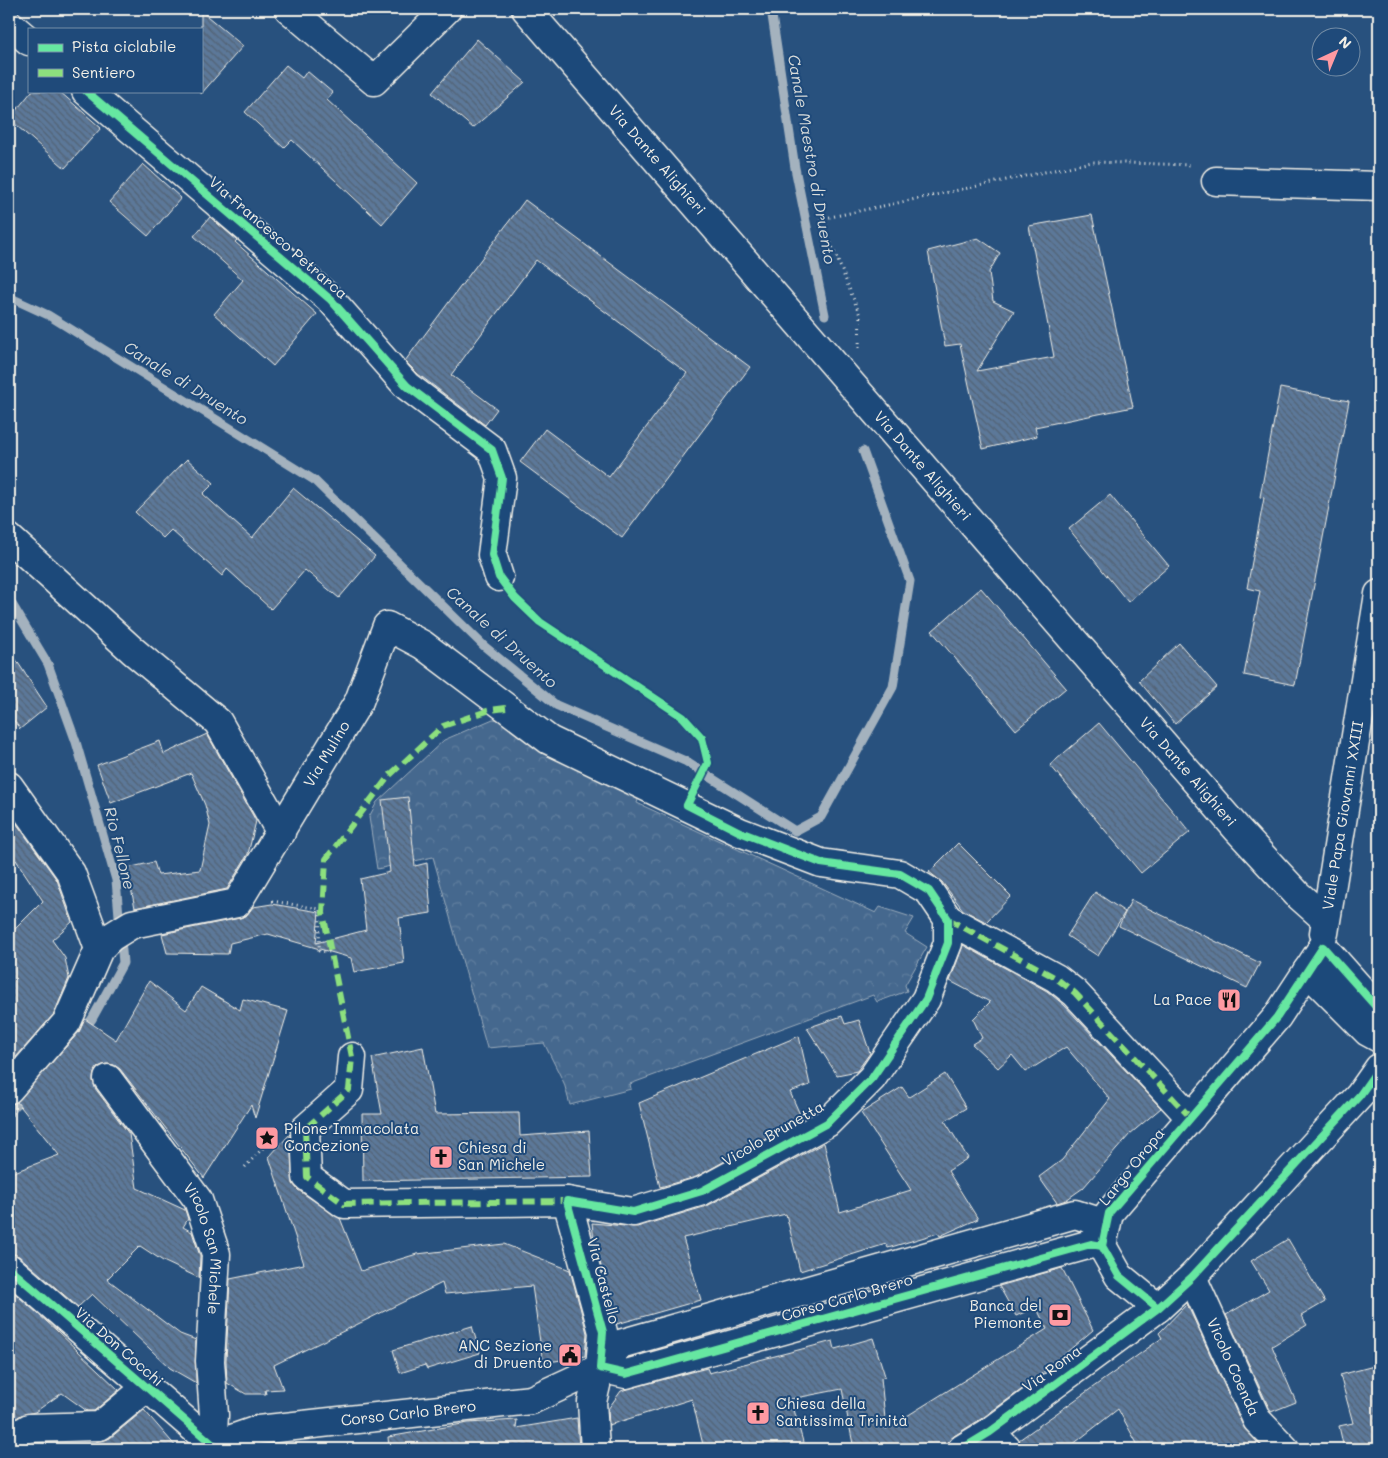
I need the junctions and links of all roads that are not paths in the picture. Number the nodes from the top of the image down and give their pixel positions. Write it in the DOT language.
graph roads {
  1 [pos="289,9"];
  2 [pos="447,9"];
  3 [pos="526,9"];
  4 [pos="87,92"];
  5 [pos="1224,181"];
  6 [pos="1379,186"];
  7 [pos="9,538"];
  8 [pos="499,577"];
  9 [pos="1379,594"];
  10 [pos="9,786"];
  11 [pos="281,833"];
  12 [pos="1324,918"];
  13 [pos="948,919"];
  14 [pos="114,936"];
  15 [pos="1323,947"];
  16 [pos="1307,971"];
  17 [pos="1379,1010"];
  18 [pos="1379,1038"];
  19 [pos="352,1057"];
  20 [pos="1379,1068"];
  21 [pos="108,1079"];
  22 [pos="9,1089"];
  23 [pos="1191,1118"];
  24 [pos="567,1201"];
  25 [pos="1104,1235"];
  26 [pos="9,1268"];
  27 [pos="1192,1276"];
  28 [pos="1158,1308"];
  29 [pos="600,1368"];
  30 [pos="146,1388"];
  31 [pos="9,1441"];
  32 [pos="999,1441"];
  33 [pos="214,1448"];
  34 [pos="595,1449"];
  35 [pos="962,1449"];
  36 [pos="1285,1449"];
  1 -- 2 [label="street"];
  3 -- 12 [label="street, Via Dante Alighieri"];
  4 -- 8 [label="street, Via Francesco Petrarca"];
  5 -- 6 [label="street"];
  7 -- 11 [label="street"];
  9 -- 12 [label="street, Viale Papa Giovanni XXIII"];
  10 -- 14 [label="street"];
  11 -- 13 [label="street, Via Mulino"];
  11 -- 14 [label="street, Via Mulino"];
  12 -- 15 [label="street, Viale Papa Giovanni XXIII"];
  13 -- 23 [label="street"];
  13 -- 24 [label="street, Vicolo Brunetta"];
  14 -- 22 [label="street"];
  15 -- 16 [label="street, Largo Oropa"];
  15 -- 17 [label="street"];
  16 -- 18 [label="street"];
  16 -- 23 [label="street, Largo Oropa"];
  19 -- 24 [label="street"];
  20 -- 27 [label="street"];
  21 -- 33 [label="street, Vicolo San Michele"];
  23 -- 25 [label="street, Largo Oropa"];
  24 -- 29 [label="street, Via Castello"];
  25 -- 28 [label="street"];
  25 -- 29 [label="street, Corso Carlo Brero"];
  26 -- 30 [label="street, Via Don Cocchi"];
  27 -- 28 [label="street"];
  27 -- 36 [label="street, Vicolo Coenda"];
  28 -- 32 [label="street, Via Roma"];
  29 -- 33 [label="street, Corso Carlo Brero"];
  29 -- 34 [label="street, Via Castello"];
  30 -- 31 [label="street"];
  30 -- 33 [label="street, Via Don Cocchi"];
  32 -- 35 [label="street, Via Roma"];
}
